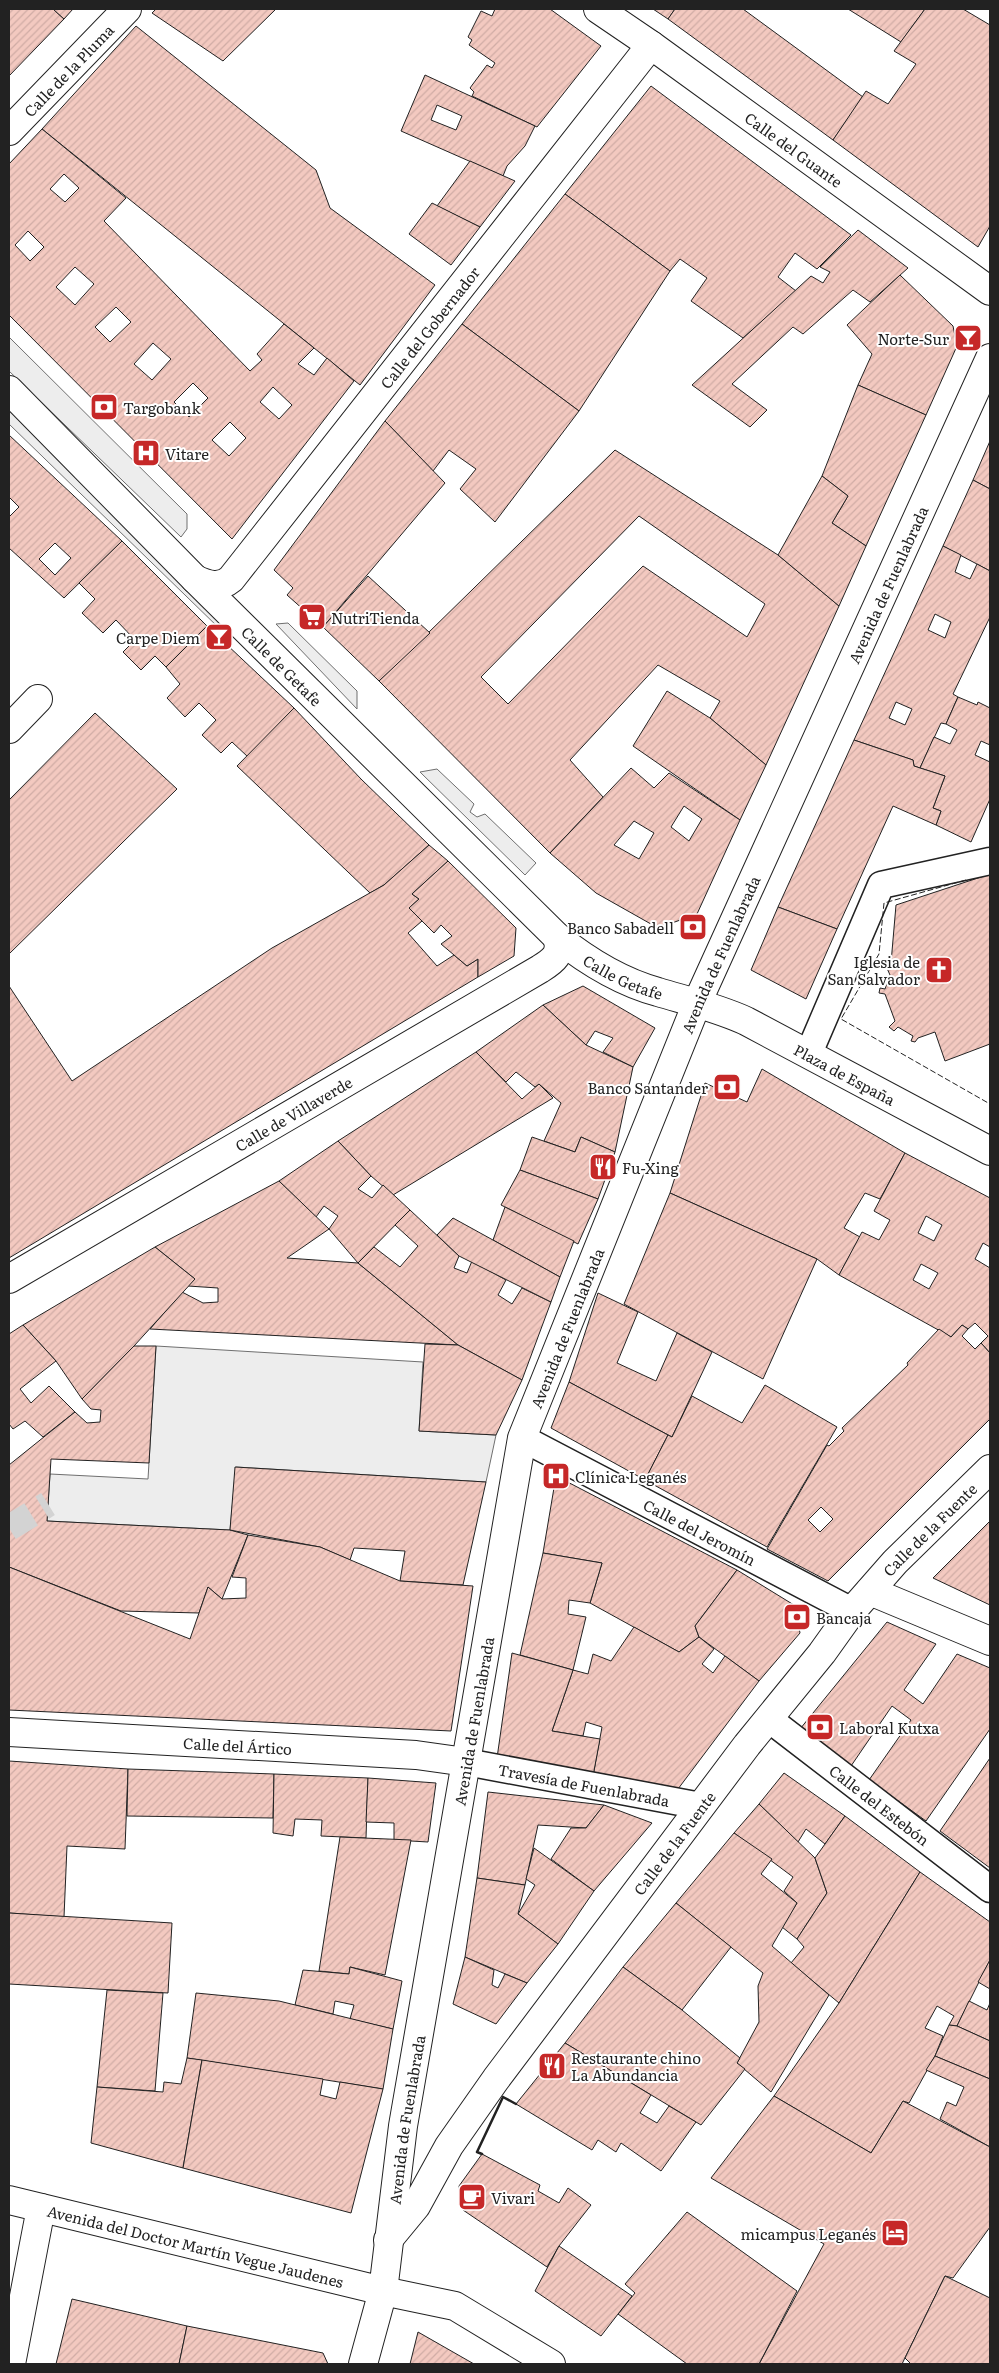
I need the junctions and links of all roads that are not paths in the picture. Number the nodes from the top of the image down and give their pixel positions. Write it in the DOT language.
graph roads {
  1 [pos="127,9"];
  2 [pos="598,9"];
  3 [pos="651,45"];
  4 [pos="13,118"];
  5 [pos="990,291"];
  6 [pos="990,358"];
  7 [pos="9,390"];
  8 [pos="195,579"];
  9 [pos="38,699"];
  10 [pos="9,729"];
  11 [pos="990,861"];
  12 [pos="557,937"];
  13 [pos="697,1003"];
  14 [pos="809,1053"];
  15 [pos="990,1151"];
  16 [pos="9,1279"];
  17 [pos="522,1438"];
  18 [pos="990,1469"];
  19 [pos="870,1591"];
  20 [pos="852,1611"];
  21 [pos="990,1641"];
  22 [pos="769,1719"];
  23 [pos="9,1732"];
  24 [pos="466,1762"];
  25 [pos="701,1806"];
  26 [pos="990,1889"];
  27 [pos="9,2200"];
  28 [pos="42,2208"];
  29 [pos="388,2240"];
  30 [pos="383,2291"];
  31 [pos="11,2364"];
  32 [pos="363,2364"];
  33 [pos="551,2364"];
  1 -- 4 [label="main road, Calle de la Pluma"];
  2 -- 3 [label="main road, Calle del Guante"];
  3 -- 5 [label="main road, Calle del Guante"];
  3 -- 8 [label="main road, Calle del Gobernador"];
  6 -- 13 [label="main road, Avenida de Fuenlabrada"];
  7 -- 8 [label="main road, Calle de Getafe"];
  8 -- 12 [label="main road, Calle de Getafe"];
  9 -- 10 [label="main road"];
  11 -- 14 [label="street"];
  12 -- 13 [label="main road, Calle Getafe"];
  12 -- 16 [label="main road, Calle de Villaverde"];
  13 -- 14 [label="main road, Plaza de España"];
  13 -- 17 [label="main road, Avenida de Fuenlabrada"];
  14 -- 15 [label="main road, Plaza de España"];
  17 -- 20 [label="street, Calle del Jeromín"];
  17 -- 24 [label="main road, Avenida de Fuenlabrada"];
  18 -- 19 [label="main road, Calle de la Fuente"];
  19 -- 20 [label="main road, Calle de la Fuente"];
  19 -- 21 [label="main road"];
  20 -- 22 [label="main road, Calle de la Fuente"];
  22 -- 25 [label="main road, Calle de la Fuente"];
  22 -- 26 [label="street, Calle del Estebón"];
  23 -- 24 [label="main road, Calle del Ártico"];
  24 -- 25 [label="street, Travesía de Fuenlabrada"];
  24 -- 29 [label="main road, Avenida de Fuenlabrada"];
  25 -- 29 [label="main road, Calle de la Fuente"];
  27 -- 28 [label="main road, Avenida del Doctor Martín Vegue Jaudenes"];
  28 -- 30 [label="main road, Avenida del Doctor Martín Vegue Jaudenes"];
  28 -- 31 [label="main road"];
  29 -- 30 [label="main road, Avenida de Fuenlabrada"];
  30 -- 32 [label="main road, Avenida de Fuenlabrada"];
  30 -- 33 [label="main road, Avenida del Doctor Martín Vegue Jaudenes"];
}
